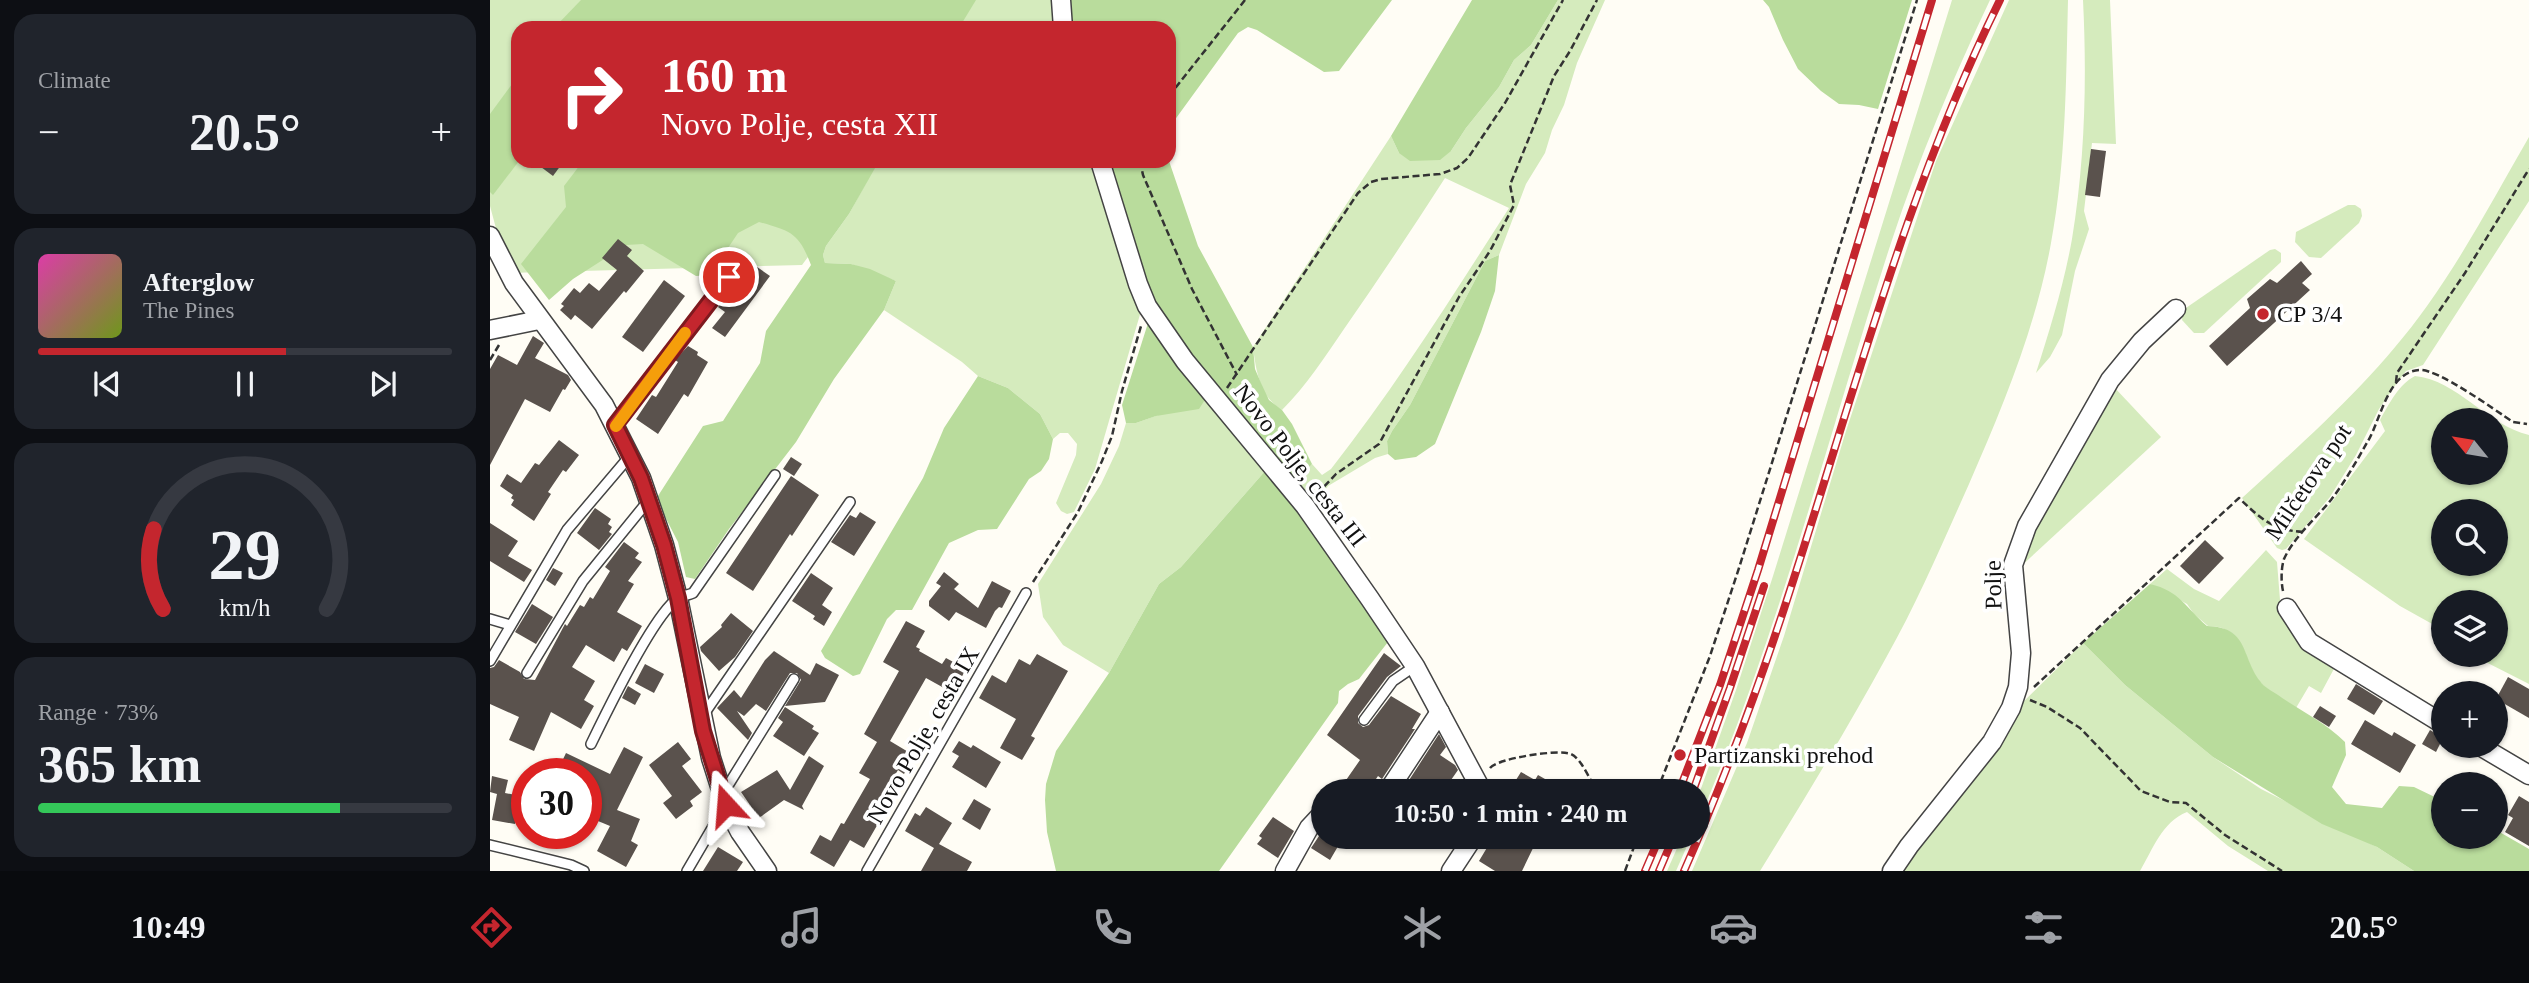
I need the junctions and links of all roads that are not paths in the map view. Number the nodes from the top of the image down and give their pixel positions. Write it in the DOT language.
graph roads {
  1 [pos="1061,0"];
  2 [pos="1062,21"];
  3 [pos="1102,168"];
  4 [pos="490,236"];
  5 [pos="729,277"];
  6 [pos="2176,309"];
  7 [pos="540,320"];
  8 [pos="490,330"];
  9 [pos="615,425"];
  10 [pos="629,457"];
  11 [pos="775,475"];
  12 [pos="648,501"];
  13 [pos="850,502"];
  14 [pos="1026,593"];
  15 [pos="678,598"];
  16 [pos="2287,608"];
  17 [pos="490,619"];
  18 [pos="510,625"];
  19 [pos="490,661"];
  20 [pos="1415,666"];
  21 [pos="527,673"];
  22 [pos="794,679"];
  23 [pos="1440,712"];
  24 [pos="2431,716"];
  25 [pos="701,718"];
  26 [pos="1364,720"];
  27 [pos="591,744"];
  28 [pos="2500,758"];
  29 [pos="2529,775"];
  30 [pos="1396,779"];
  31 [pos="1476,779"];
  32 [pos="725,799"];
  33 [pos="1311,826"];
  34 [pos="490,845"];
  35 [pos="1465,849"];
  36 [pos="584,871"];
  37 [pos="687,871"];
  38 [pos="767,871"];
  39 [pos="867,871"];
  40 [pos="1285,871"];
  41 [pos="1451,871"];
  42 [pos="1892,871"];
  1 -- 2 [label="street"];
  3 -- 20 [label="street, Novo Polje, cesta III"];
  4 -- 7 [label="street"];
  5 -- 9 [label="lane"];
  6 -- 42 [label="street, Polje"];
  7 -- 8 [label="street"];
  7 -- 9 [label="street"];
  9 -- 10 [label="street"];
  10 -- 12 [label="street"];
  10 -- 18 [label="lane"];
  11 -- 15 [label="lane"];
  12 -- 15 [label="street"];
  12 -- 21 [label="lane"];
  13 -- 25 [label="lane"];
  14 -- 39 [label="lane, Novo Polje, cesta IX"];
  15 -- 25 [label="street"];
  15 -- 27 [label="lane"];
  16 -- 24 [label="street"];
  17 -- 18 [label="lane"];
  18 -- 19 [label="lane"];
  20 -- 23 [label="street, Novo Polje, cesta III"];
  20 -- 26 [label="lane"];
  22 -- 32 [label="lane"];
  23 -- 30 [label="street"];
  23 -- 31 [label="street, Novo Polje, cesta III"];
  25 -- 32 [label="street"];
  28 -- 29 [label="street"];
  32 -- 37 [label="lane"];
  32 -- 38 [label="street"];
  33 -- 40 [label="street"];
  34 -- 36 [label="lane"];
  35 -- 41 [label="street"];
}
